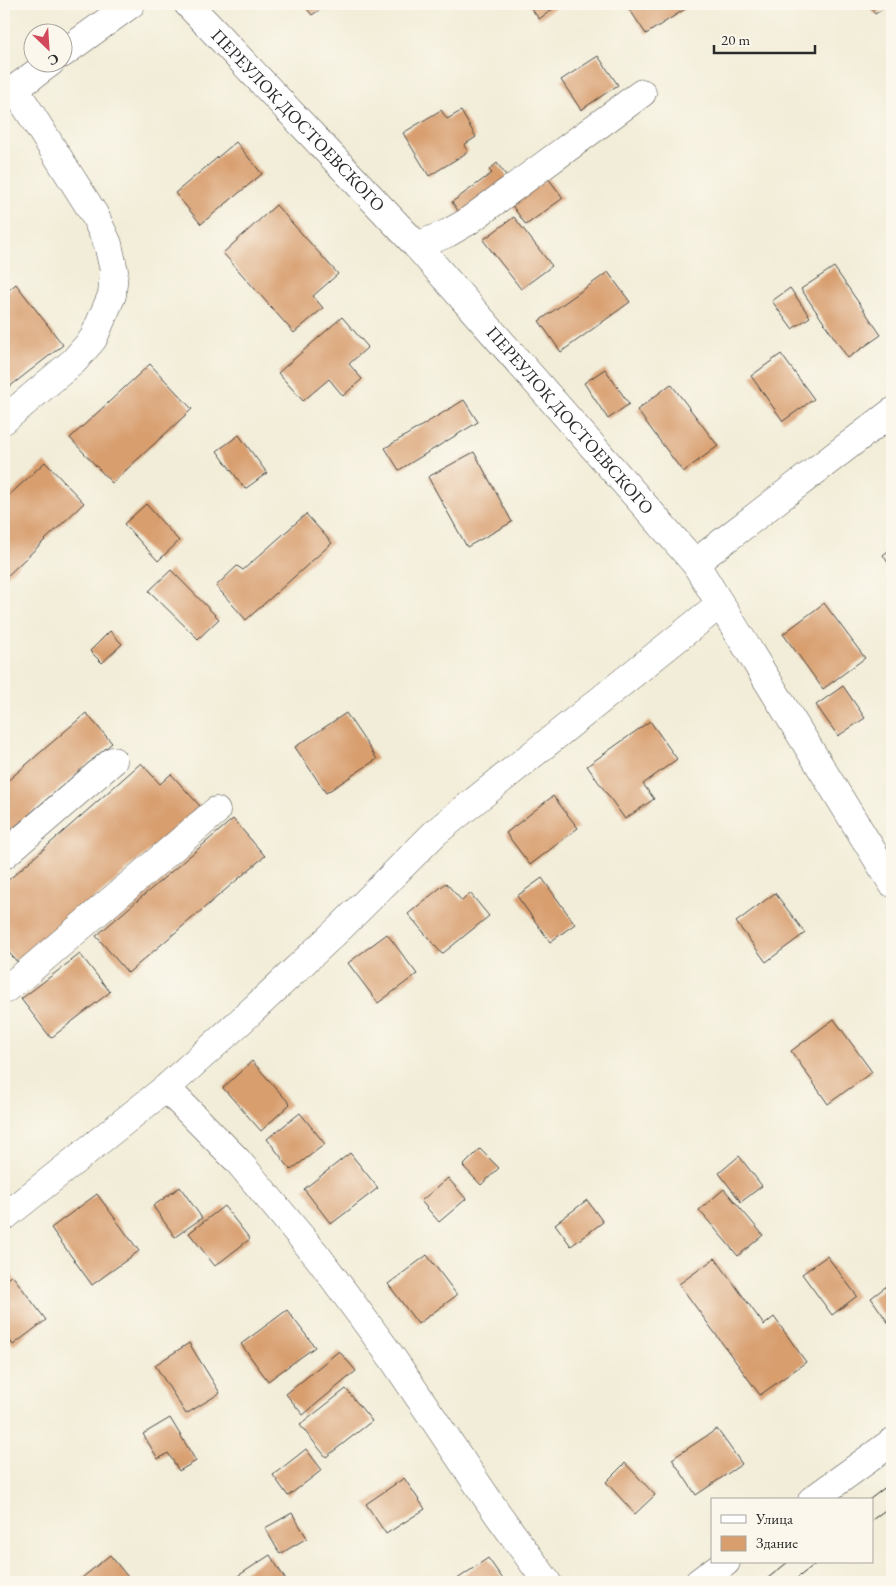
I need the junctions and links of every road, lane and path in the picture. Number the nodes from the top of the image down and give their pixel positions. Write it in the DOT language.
graph roads {
  1 [pos="131,4"];
  2 [pos="188,4"];
  3 [pos="72,47"];
  4 [pos="37,72"];
  5 [pos="9,93"];
  6 [pos="642,93"];
  7 [pos="417,246"];
  8 [pos="892,412"];
  9 [pos="4,420"];
  10 [pos="695,563"];
  11 [pos="720,604"];
  12 [pos="113,761"];
  13 [pos="216,811"];
  14 [pos="4,855"];
  15 [pos="892,883"];
  16 [pos="4,990"];
  17 [pos="166,1088"];
  18 [pos="4,1217"];
  19 [pos="892,1442"];
  20 [pos="815,1498"];
  21 [pos="723,1564"];
  22 [pos="547,1582"];
  23 [pos="699,1582"];
  1 -- 3 [label="street"];
  2 -- 7 [label="street, ПЕРЕУЛОК ДОСТОЕВСКОГО"];
  4 -- 5 [label="street"];
  5 -- 9 [label="street"];
  6 -- 7 [label="street"];
  7 -- 10 [label="street, ПЕРЕУЛОК ДОСТОЕВСКОГО"];
  8 -- 10 [label="street"];
  10 -- 11 [label="street, ПЕРЕУЛОК ДОСТОЕВСКОГО"];
  11 -- 15 [label="street, ПЕРЕУЛОК ДОСТОЕВСКОГО"];
  11 -- 17 [label="street"];
  12 -- 14 [label="street"];
  13 -- 16 [label="street"];
  17 -- 18 [label="street"];
  17 -- 22 [label="street"];
  19 -- 20 [label="street"];
  21 -- 23 [label="street"];
}
